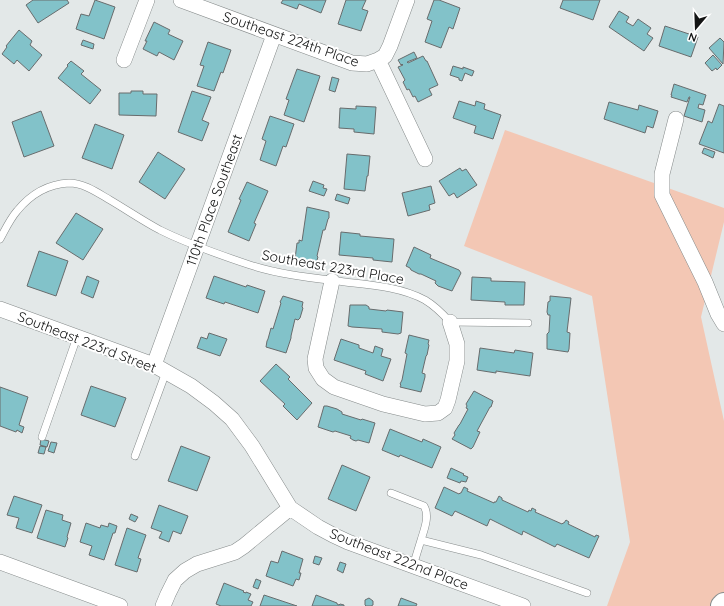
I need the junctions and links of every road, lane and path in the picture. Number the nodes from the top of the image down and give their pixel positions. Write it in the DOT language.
graph roads {
  1 [pos="147,0"];
  2 [pos="181,0"];
  3 [pos="407,0"];
  4 [pos="274,35"];
  5 [pos="124,60"];
  6 [pos="378,60"];
  7 [pos="676,119"];
  8 [pos="425,159"];
  9 [pos="0,239"];
  10 [pos="197,246"];
  11 [pos="332,281"];
  12 [pos="0,309"];
  13 [pos="450,322"];
  14 [pos="528,323"];
  15 [pos="724,324"];
  16 [pos="77,337"];
  17 [pos="160,368"];
  18 [pos="232,419"];
  19 [pos="42,437"];
  20 [pos="135,456"];
  21 [pos="391,493"];
  22 [pos="290,508"];
  23 [pos="421,540"];
  24 [pos="0,562"];
  25 [pos="413,566"];
  26 [pos="587,593"];
  27 [pos="724,604"];
  28 [pos="120,606"];
  29 [pos="163,606"];
  30 [pos="523,606"];
  31 [pos="722,606"];
  1 -- 5 [label="street"];
  2 -- 4 [label="street, Southeast 224th Place"];
  3 -- 6 [label="street"];
  4 -- 6 [label="street, Southeast 224th Place"];
  4 -- 10 [label="street, 110th Place Southeast"];
  6 -- 8 [label="street"];
  7 -- 15 [label="street"];
  9 -- 10 [label="lane, Southeast 223rd Place"];
  10 -- 11 [label="lane, Southeast 223rd Place"];
  10 -- 17 [label="street, 110th Place Southeast"];
  11 -- 13 [label="lane, Southeast 223rd Place"];
  11 -- 13 [label="street"];
  12 -- 16 [label="street, Southeast 223rd Street"];
  13 -- 14 [label="lane"];
  16 -- 17 [label="street, Southeast 223rd Street"];
  16 -- 19 [label="lane"];
  17 -- 18 [label="street, Southeast 223rd Street"];
  17 -- 20 [label="lane"];
  18 -- 22 [label="street, Southeast 222nd Place"];
  21 -- 23 [label="lane"];
  22 -- 25 [label="street, Southeast 222nd Place"];
  22 -- 29 [label="street"];
  23 -- 25 [label="lane"];
  23 -- 26 [label="lane"];
  24 -- 28 [label="street"];
  25 -- 30 [label="street, Southeast 222nd Place"];
  27 -- 31 [label="main road"];
}
